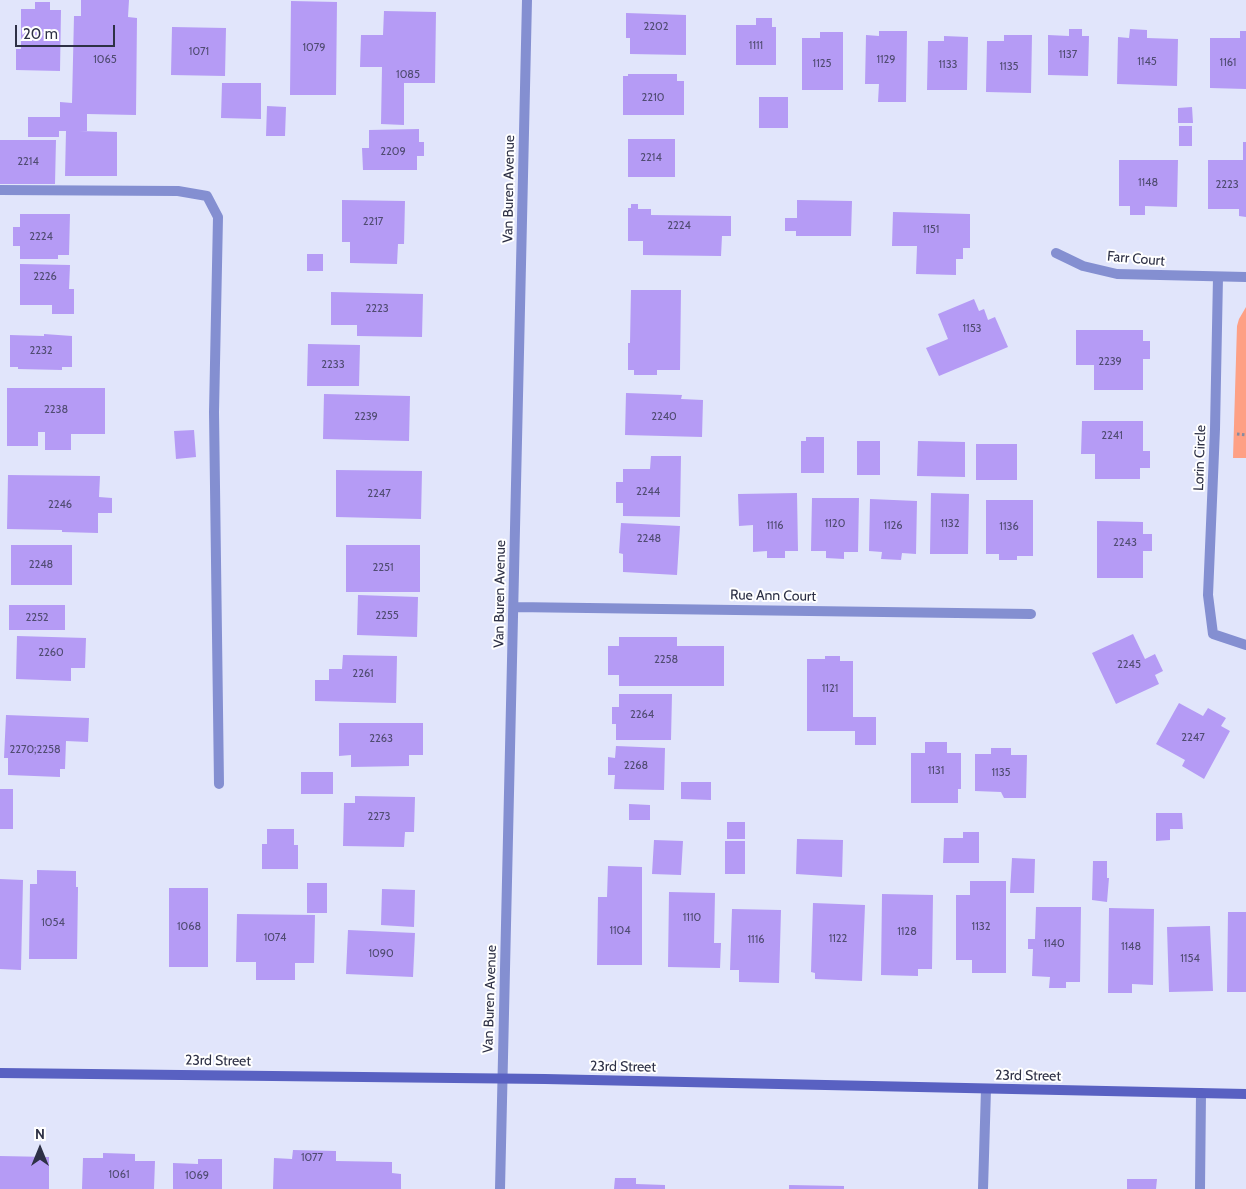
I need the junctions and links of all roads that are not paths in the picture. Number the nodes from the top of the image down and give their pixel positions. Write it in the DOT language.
graph roads {
  1 [pos="527,0"];
  2 [pos="0,190"];
  3 [pos="1056,253"];
  4 [pos="1218,277"];
  5 [pos="1246,278"];
  6 [pos="514,607"];
  7 [pos="1031,614"];
  8 [pos="1246,645"];
  9 [pos="219,784"];
  10 [pos="0,1072"];
  11 [pos="501,1078"];
  12 [pos="986,1089"];
  13 [pos="1201,1093"];
  14 [pos="1246,1094"];
  15 [pos="500,1189"];
  16 [pos="983,1189"];
  17 [pos="1200,1189"];
  1 -- 6 [label="street, Van Buren Avenue"];
  2 -- 9 [label="street"];
  3 -- 4 [label="street, Farr Court"];
  4 -- 5 [label="street"];
  4 -- 8 [label="street, Lorin Circle"];
  6 -- 7 [label="street, Rue Ann Court"];
  6 -- 11 [label="street, Van Buren Avenue"];
  10 -- 11 [label="street, 23rd Street"];
  11 -- 12 [label="street, 23rd Street"];
  11 -- 15 [label="street, Van Buren Avenue"];
  12 -- 13 [label="street, 23rd Street"];
  12 -- 16 [label="street"];
  13 -- 14 [label="street, 23rd Street"];
  13 -- 17 [label="street"];
}
